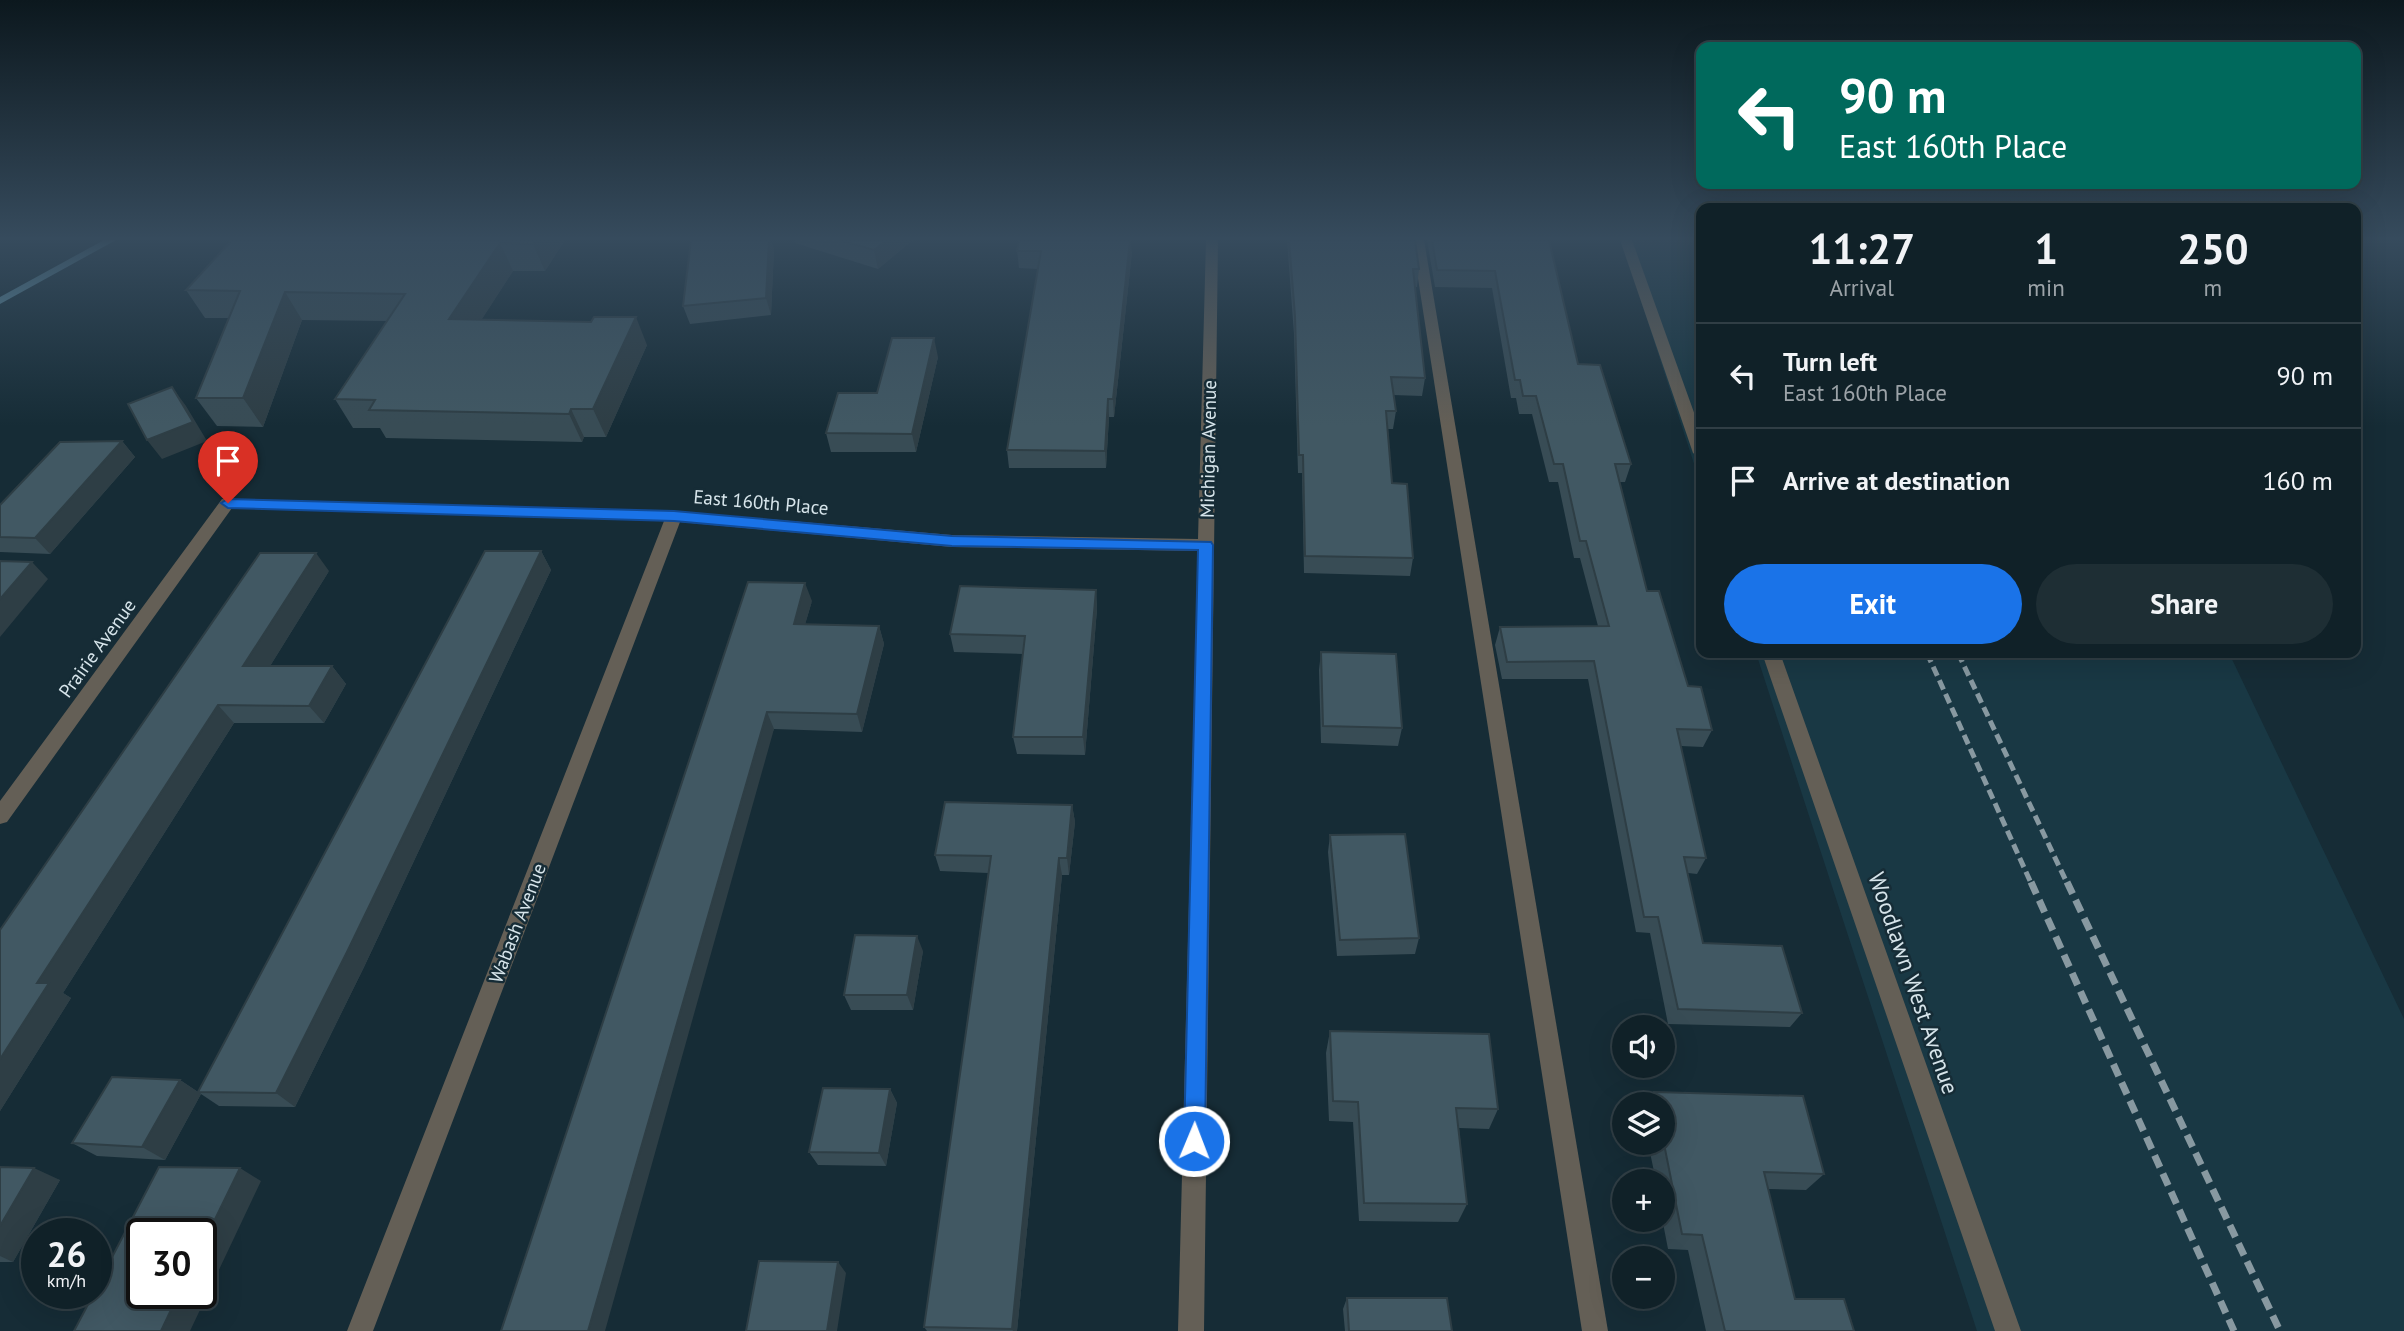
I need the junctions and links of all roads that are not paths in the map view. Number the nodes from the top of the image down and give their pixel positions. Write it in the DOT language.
graph roads {
  1 [pos="1211,302"];
  2 [pos="1428,302"];
  3 [pos="1648,302"];
  4 [pos="1696,439"];
  5 [pos="228,503"];
  6 [pos="674,516"];
  7 [pos="1206,545"];
  8 [pos="1773,658"];
  9 [pos="0,817"];
  10 [pos="360,1331"];
  11 [pos="1191,1331"];
  12 [pos="1595,1331"];
  13 [pos="2008,1331"];
  1 -- 7 [label="street, Michigan Avenue"];
  2 -- 12 [label="street"];
  3 -- 4 [label="street"];
  5 -- 6 [label="street, East 160th Place"];
  5 -- 9 [label="street, Prairie Avenue"];
  6 -- 7 [label="street, East 160th Place"];
  6 -- 10 [label="street, Wabash Avenue"];
  7 -- 11 [label="street, Michigan Avenue"];
  8 -- 13 [label="street, Woodlawn West Avenue"];
}
